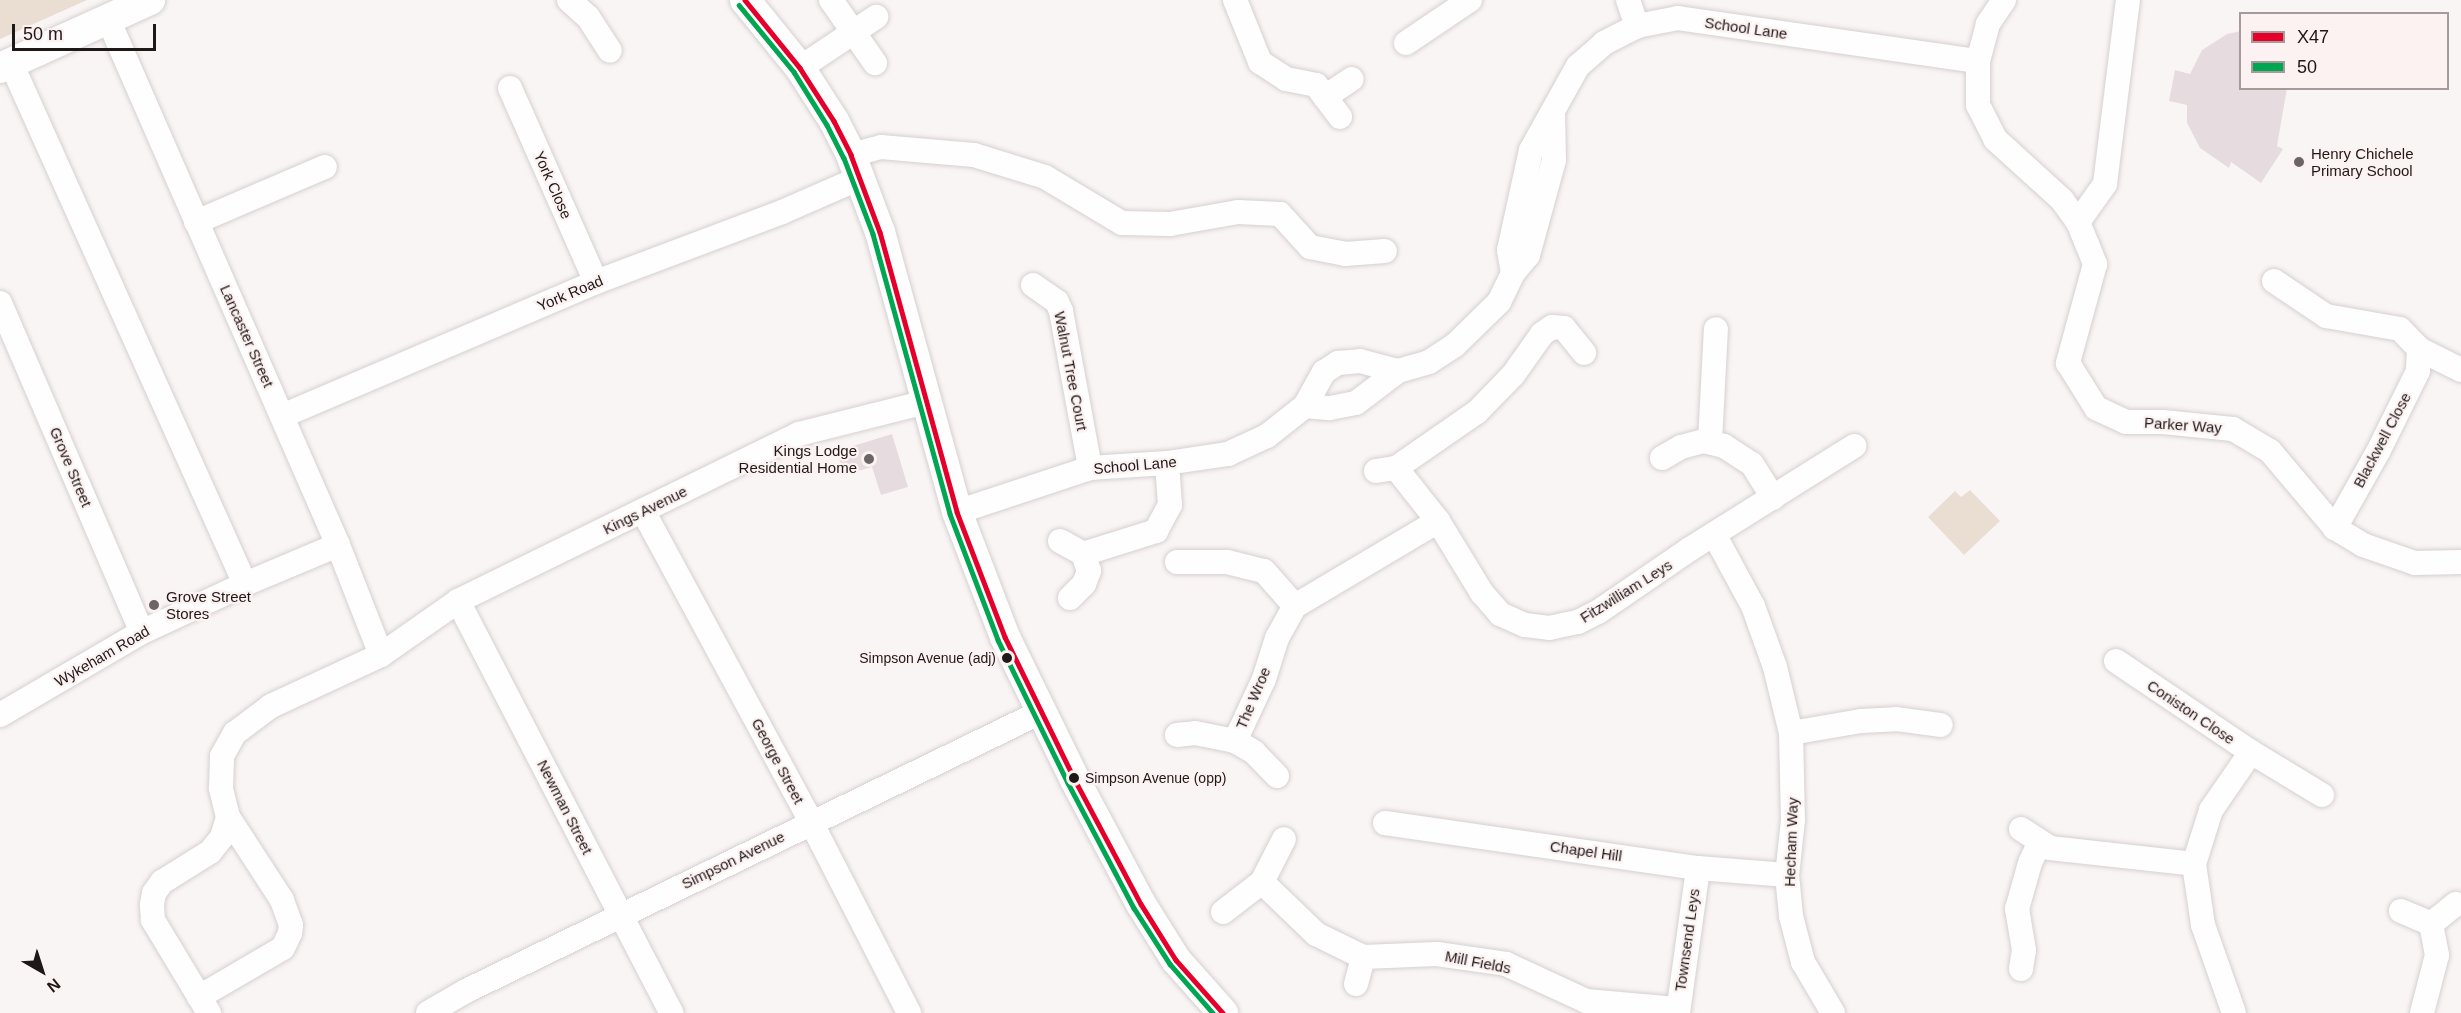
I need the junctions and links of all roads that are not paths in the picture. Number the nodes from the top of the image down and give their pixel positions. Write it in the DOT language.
graph roads {
  1 [pos="150,0"];
  2 [pos="569,0"];
  3 [pos="745,0"];
  4 [pos="831,0"];
  5 [pos="1235,0"];
  6 [pos="1470,0"];
  7 [pos="1628,0"];
  8 [pos="2004,0"];
  9 [pos="2128,0"];
  10 [pos="876,17"];
  11 [pos="108,19"];
  12 [pos="1637,26"];
  13 [pos="854,34"];
  14 [pos="1406,43"];
  15 [pos="610,51"];
  16 [pos="1978,61"];
  17 [pos="874,63"];
  18 [pos="6,66"];
  19 [pos="800,68"];
  20 [pos="1352,79"];
  21 [pos="510,88"];
  22 [pos="1325,97"];
  23 [pos="1340,117"];
  24 [pos="325,167"];
  25 [pos="856,167"];
  26 [pos="196,222"];
  27 [pos="2078,222"];
  28 [pos="1385,250"];
  29 [pos="2274,281"];
  30 [pos="596,282"];
  31 [pos="1033,285"];
  32 [pos="0,303"];
  33 [pos="1716,329"];
  34 [pos="2419,349"];
  35 [pos="1584,353"];
  36 [pos="2461,370"];
  37 [pos="1398,372"];
  38 [pos="926,402"];
  39 [pos="1305,406"];
  40 [pos="282,416"];
  41 [pos="1710,442"];
  42 [pos="1854,446"];
  43 [pos="1662,458"];
  44 [pos="1167,463"];
  45 [pos="1090,468"];
  46 [pos="1773,498"];
  47 [pos="643,511"];
  48 [pos="957,512"];
  49 [pos="1438,522"];
  50 [pos="2335,528"];
  51 [pos="1714,534"];
  52 [pos="1060,541"];
  53 [pos="338,545"];
  54 [pos="1083,554"];
  55 [pos="1177,562"];
  56 [pos="2461,562"];
  57 [pos="245,584"];
  58 [pos="1070,598"];
  59 [pos="458,601"];
  60 [pos="1295,606"];
  61 [pos="142,632"];
  62 [pos="381,655"];
  63 [pos="2116,661"];
  64 [pos="1041,712"];
  65 [pos="0,715"];
  66 [pos="1941,725"];
  67 [pos="1791,733"];
  68 [pos="1178,735"];
  69 [pos="1235,741"];
  70 [pos="2250,752"];
  71 [pos="1277,776"];
  72 [pos="2322,795"];
  73 [pos="228,817"];
  74 [pos="811,822"];
  75 [pos="1385,824"];
  76 [pos="1284,839"];
  77 [pos="2194,864"];
  78 [pos="1698,868"];
  79 [pos="1787,875"];
  80 [pos="1262,882"];
  81 [pos="2456,904"];
  82 [pos="2401,911"];
  83 [pos="1223,912"];
  84 [pos="621,915"];
  85 [pos="2431,924"];
  86 [pos="1363,957"];
  87 [pos="2022,969"];
  88 [pos="1356,984"];
  89 [pos="204,1005"];
  90 [pos="1584,1007"];
  91 [pos="1677,1011"];
  92 [pos="428,1013"];
  93 [pos="672,1013"];
  94 [pos="909,1013"];
  95 [pos="1223,1013"];
  96 [pos="1833,1013"];
  97 [pos="2234,1013"];
  98 [pos="2422,1013"];
  1 -- 11 [label="main road"];
  2 -- 15 [label="street"];
  3 -- 19 [label="main road"];
  4 -- 13 [label="street"];
  5 -- 22 [label="street"];
  6 -- 14 [label="street"];
  7 -- 12 [label="street"];
  8 -- 16 [label="street"];
  9 -- 27 [label="street"];
  10 -- 13 [label="street"];
  11 -- 18 [label="main road"];
  11 -- 26 [label="street, Lancaster Street"];
  12 -- 16 [label="street, School Lane"];
  12 -- 37 [label="street, School Lane"];
  13 -- 17 [label="street"];
  13 -- 19 [label="street"];
  16 -- 27 [label="street"];
  18 -- 57 [label="street"];
  19 -- 25 [label="main road"];
  20 -- 22 [label="street"];
  21 -- 30 [label="street, York Close"];
  22 -- 23 [label="street"];
  24 -- 26 [label="street"];
  25 -- 28 [label="street, York Road"];
  25 -- 30 [label="street, York Road"];
  25 -- 38 [label="main road"];
  26 -- 40 [label="street, Lancaster Street"];
  27 -- 50 [label="street, Parker Way"];
  29 -- 34 [label="street"];
  30 -- 40 [label="street, York Road"];
  31 -- 45 [label="street, Walnut Tree Court"];
  32 -- 61 [label="street, Grove Street"];
  33 -- 41 [label="street"];
  34 -- 36 [label="street"];
  34 -- 50 [label="street, Blackwell Close"];
  35 -- 49 [label="street, Fitzwilliam Leys"];
  37 -- 39 [label="street, School Lane"];
  37 -- 39 [label="street"];
  38 -- 47 [label="street, Kings Avenue"];
  38 -- 48 [label="main road"];
  39 -- 44 [label="street, School Lane"];
  40 -- 53 [label="street, Lancaster Street"];
  41 -- 43 [label="street"];
  41 -- 46 [label="street"];
  42 -- 46 [label="street, Fitzwilliam Leys"];
  44 -- 45 [label="street, School Lane"];
  44 -- 54 [label="street"];
  45 -- 48 [label="street, School Lane"];
  46 -- 51 [label="street, Fitzwilliam Leys"];
  47 -- 59 [label="street, Kings Avenue"];
  47 -- 74 [label="street, George Street"];
  48 -- 64 [label="main road"];
  49 -- 51 [label="street, Fitzwilliam Leys"];
  49 -- 60 [label="street"];
  50 -- 56 [label="street, Parker Way"];
  51 -- 67 [label="street, Hecham Way"];
  52 -- 54 [label="street"];
  53 -- 57 [label="street, Wykeham Road"];
  53 -- 62 [label="street, Lancaster Street"];
  54 -- 58 [label="street"];
  55 -- 60 [label="street"];
  57 -- 61 [label="street, Wykeham Road"];
  59 -- 62 [label="street, Kings Avenue"];
  59 -- 84 [label="street, Newman Street"];
  60 -- 69 [label="street, The Wroe"];
  61 -- 65 [label="street, Wykeham Road"];
  62 -- 73 [label="street, Kings Avenue"];
  63 -- 70 [label="street, Coniston Close"];
  64 -- 74 [label="street, Simpson Avenue"];
  64 -- 95 [label="main road"];
  66 -- 67 [label="street"];
  67 -- 79 [label="street, Hecham Way"];
  68 -- 69 [label="street"];
  69 -- 71 [label="street, The Wroe"];
  70 -- 72 [label="street"];
  70 -- 77 [label="street, Coniston Close"];
  73 -- 89 [label="street"];
  73 -- 89 [label="street, Kings Avenue"];
  74 -- 84 [label="street, Simpson Avenue"];
  74 -- 94 [label="street, George Street"];
  75 -- 78 [label="street, Chapel Hill"];
  76 -- 80 [label="street"];
  77 -- 87 [label="street"];
  77 -- 97 [label="street, Coniston Close"];
  78 -- 79 [label="street, Chapel Hill"];
  78 -- 91 [label="street, Townsend Leys"];
  79 -- 96 [label="street, Hecham Way"];
  80 -- 83 [label="street"];
  80 -- 86 [label="street, Mill Fields"];
  81 -- 85 [label="street"];
  82 -- 85 [label="street"];
  84 -- 92 [label="street, Simpson Avenue"];
  84 -- 93 [label="street, Newman Street"];
  85 -- 98 [label="street"];
  86 -- 88 [label="street"];
  86 -- 90 [label="street, Mill Fields"];
  90 -- 91 [label="street, Mill Fields"];
}
